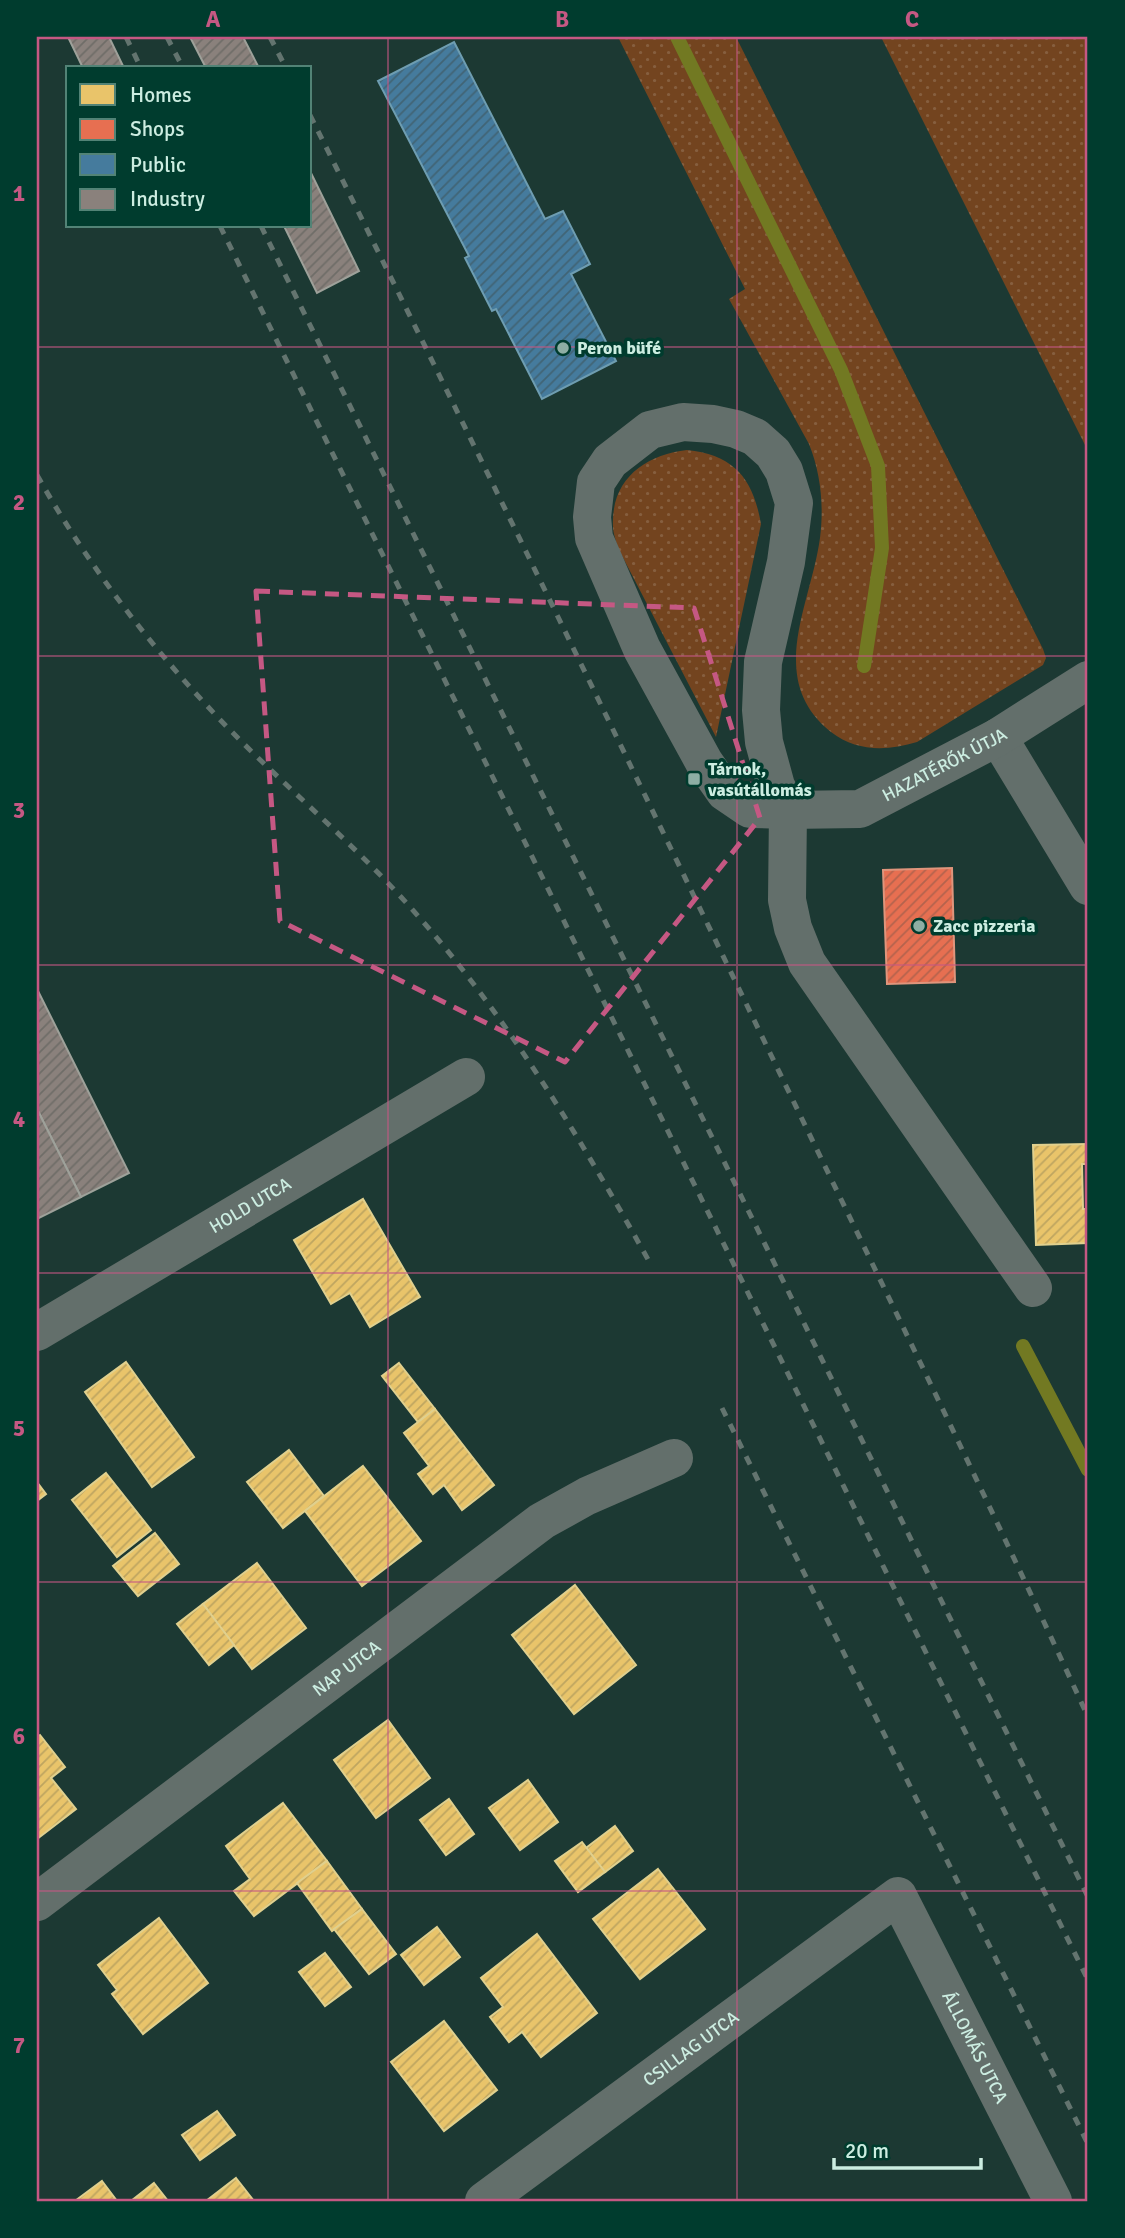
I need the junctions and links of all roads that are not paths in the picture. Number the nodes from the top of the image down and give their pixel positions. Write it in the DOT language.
graph roads {
  1 [pos="1088,680"];
  2 [pos="998,737"];
  3 [pos="788,810"];
  4 [pos="1088,886"];
  5 [pos="466,1077"];
  6 [pos="1033,1289"];
  7 [pos="37,1332"];
  8 [pos="674,1458"];
  9 [pos="898,1895"];
  10 [pos="37,1902"];
  11 [pos="484,2201"];
  12 [pos="1053,2201"];
  1 -- 2 [label="street, HAZATÉRŐK ÚTJA"];
  2 -- 3 [label="street, HAZATÉRŐK ÚTJA"];
  2 -- 4 [label="street"];
  3 -- 3 [label="street, HAZATÉRŐK ÚTJA"];
  3 -- 6 [label="street"];
  5 -- 7 [label="street, HOLD UTCA"];
  8 -- 10 [label="street, NAP UTCA"];
  9 -- 11 [label="street, CSILLAG UTCA"];
  9 -- 12 [label="street, ÁLLOMÁS UTCA"];
}
